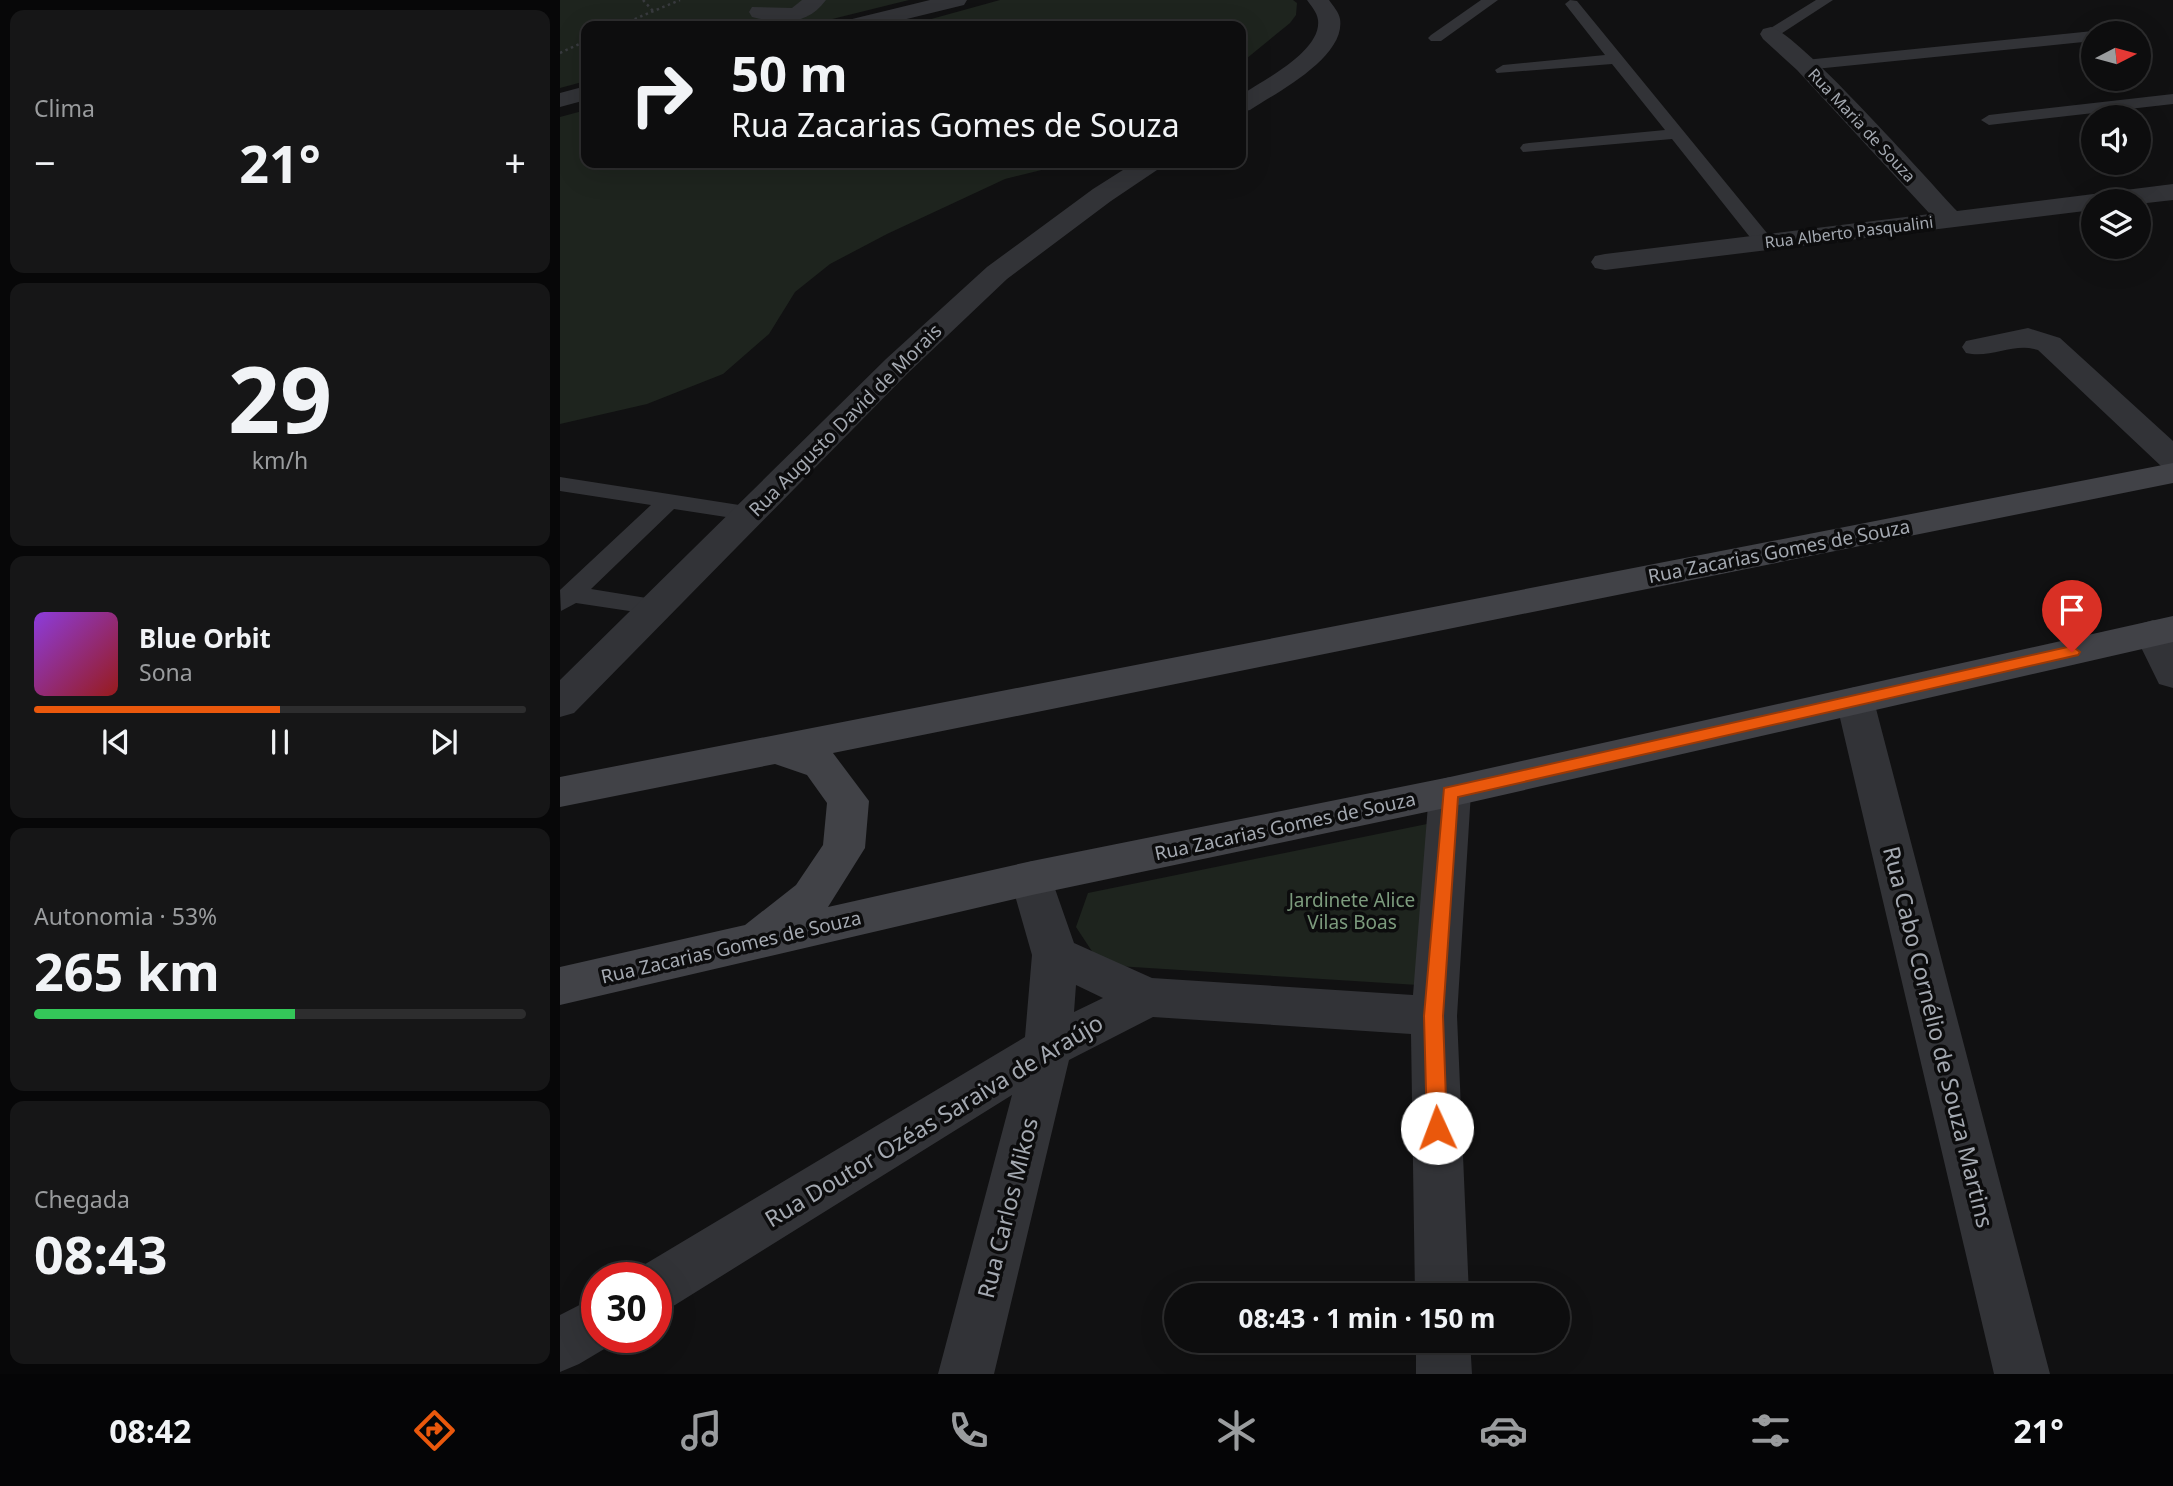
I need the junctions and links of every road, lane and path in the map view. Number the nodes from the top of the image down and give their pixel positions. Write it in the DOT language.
graph roads {
  1 [pos="643,0"];
  2 [pos="680,0"];
  3 [pos="815,0"];
  4 [pos="956,0"];
  5 [pos="1318,0"];
  6 [pos="1491,0"];
  7 [pos="1826,0"];
  8 [pos="1572,4"];
  9 [pos="653,11"];
  10 [pos="760,13"];
  11 [pos="630,21"];
  12 [pos="796,21"];
  13 [pos="872,21"];
  14 [pos="1770,34"];
  15 [pos="2081,37"];
  16 [pos="1436,38"];
  17 [pos="581,43"];
  18 [pos="560,52"];
  19 [pos="1616,58"];
  20 [pos="1805,65"];
  21 [pos="1503,70"];
  22 [pos="581,94"];
  23 [pos="2173,99"];
  24 [pos="560,100"];
  25 [pos="1246,102"];
  26 [pos="1989,121"];
  27 [pos="1676,134"];
  28 [pos="1529,148"];
  29 [pos="1144,168"];
  30 [pos="2173,192"];
  31 [pos="2151,195"];
  32 [pos="2081,203"];
  33 [pos="1950,219"];
  34 [pos="1763,242"];
  35 [pos="1605,261"];
  36 [pos="1977,347"];
  37 [pos="2173,459"];
  38 [pos="2173,473"];
  39 [pos="560,484"];
  40 [pos="669,500"];
  41 [pos="752,514"];
  42 [pos="566,598"];
  43 [pos="656,607"];
  44 [pos="2163,631"];
  45 [pos="2173,675"];
  46 [pos="1855,701"];
  47 [pos="560,703"];
  48 [pos="774,749"];
  49 [pos="560,792"];
  50 [pos="1450,792"];
  51 [pos="1032,877"];
  52 [pos="752,942"];
  53 [pos="1055,955"];
  54 [pos="560,986"];
  55 [pos="1148,997"];
  56 [pos="1434,1016"];
  57 [pos="1048,1048"];
  58 [pos="672,1277"];
  59 [pos="1442,1283"];
  60 [pos="581,1333"];
  61 [pos="560,1345"];
  62 [pos="1443,1353"];
  63 [pos="966,1374"];
  64 [pos="1444,1374"];
  65 [pos="2022,1374"];
  1 -- 9 [label="path"];
  2 -- 9 [label="path"];
  3 -- 12 [label="street"];
  4 -- 13 [label="street"];
  5 -- 25 [label="street"];
  6 -- 16 [label="lane"];
  7 -- 14 [label="lane"];
  8 -- 19 [label="lane"];
  9 -- 11 [label="path"];
  10 -- 12 [label="street"];
  14 -- 20 [label="street, Rua Maria de Souza"];
  15 -- 20 [label="lane"];
  17 -- 18 [label="path"];
  19 -- 21 [label="lane"];
  19 -- 27 [label="lane"];
  20 -- 33 [label="street, Rua Maria de Souza"];
  22 -- 24 [label="street"];
  23 -- 26 [label="lane"];
  27 -- 28 [label="lane"];
  27 -- 34 [label="lane"];
  29 -- 41 [label="street, Rua Augusto David de Morais"];
  30 -- 31 [label="street"];
  32 -- 33 [label="street, Rua Alberto Pasqualini"];
  33 -- 34 [label="street, Rua Alberto Pasqualini"];
  34 -- 35 [label="street, Rua Alberto Pasqualini"];
  36 -- 37 [label="street"];
  38 -- 48 [label="main road, Rua Zacarias Gomes de Souza"];
  39 -- 40 [label="lane"];
  40 -- 41 [label="lane"];
  40 -- 42 [label="lane"];
  41 -- 43 [label="street, Rua Augusto David de Morais"];
  42 -- 43 [label="lane"];
  43 -- 47 [label="street, Rua Augusto David de Morais"];
  44 -- 45 [label="street"];
  44 -- 46 [label="main road, Rua Zacarias Gomes de Souza"];
  46 -- 50 [label="main road, Rua Zacarias Gomes de Souza"];
  46 -- 65 [label="street, Rua Cabo Cornélio de Souza Martins"];
  48 -- 49 [label="main road, Rua Zacarias Gomes de Souza"];
  48 -- 52 [label="main road"];
  50 -- 51 [label="main road, Rua Zacarias Gomes de Souza"];
  50 -- 56 [label="street"];
  51 -- 52 [label="main road, Rua Zacarias Gomes de Souza"];
  51 -- 53 [label="street, Rua Carlos Mikos"];
  52 -- 54 [label="main road, Rua Zacarias Gomes de Souza"];
  53 -- 55 [label="street"];
  53 -- 57 [label="street, Rua Carlos Mikos"];
  55 -- 56 [label="street"];
  55 -- 57 [label="street, Rua Doutor Ozéas Saraiva de Araújo"];
  56 -- 59 [label="street"];
  57 -- 58 [label="street, Rua Doutor Ozéas Saraiva de Araújo"];
  57 -- 63 [label="street, Rua Carlos Mikos"];
  60 -- 61 [label="street"];
  62 -- 64 [label="street"];
}
